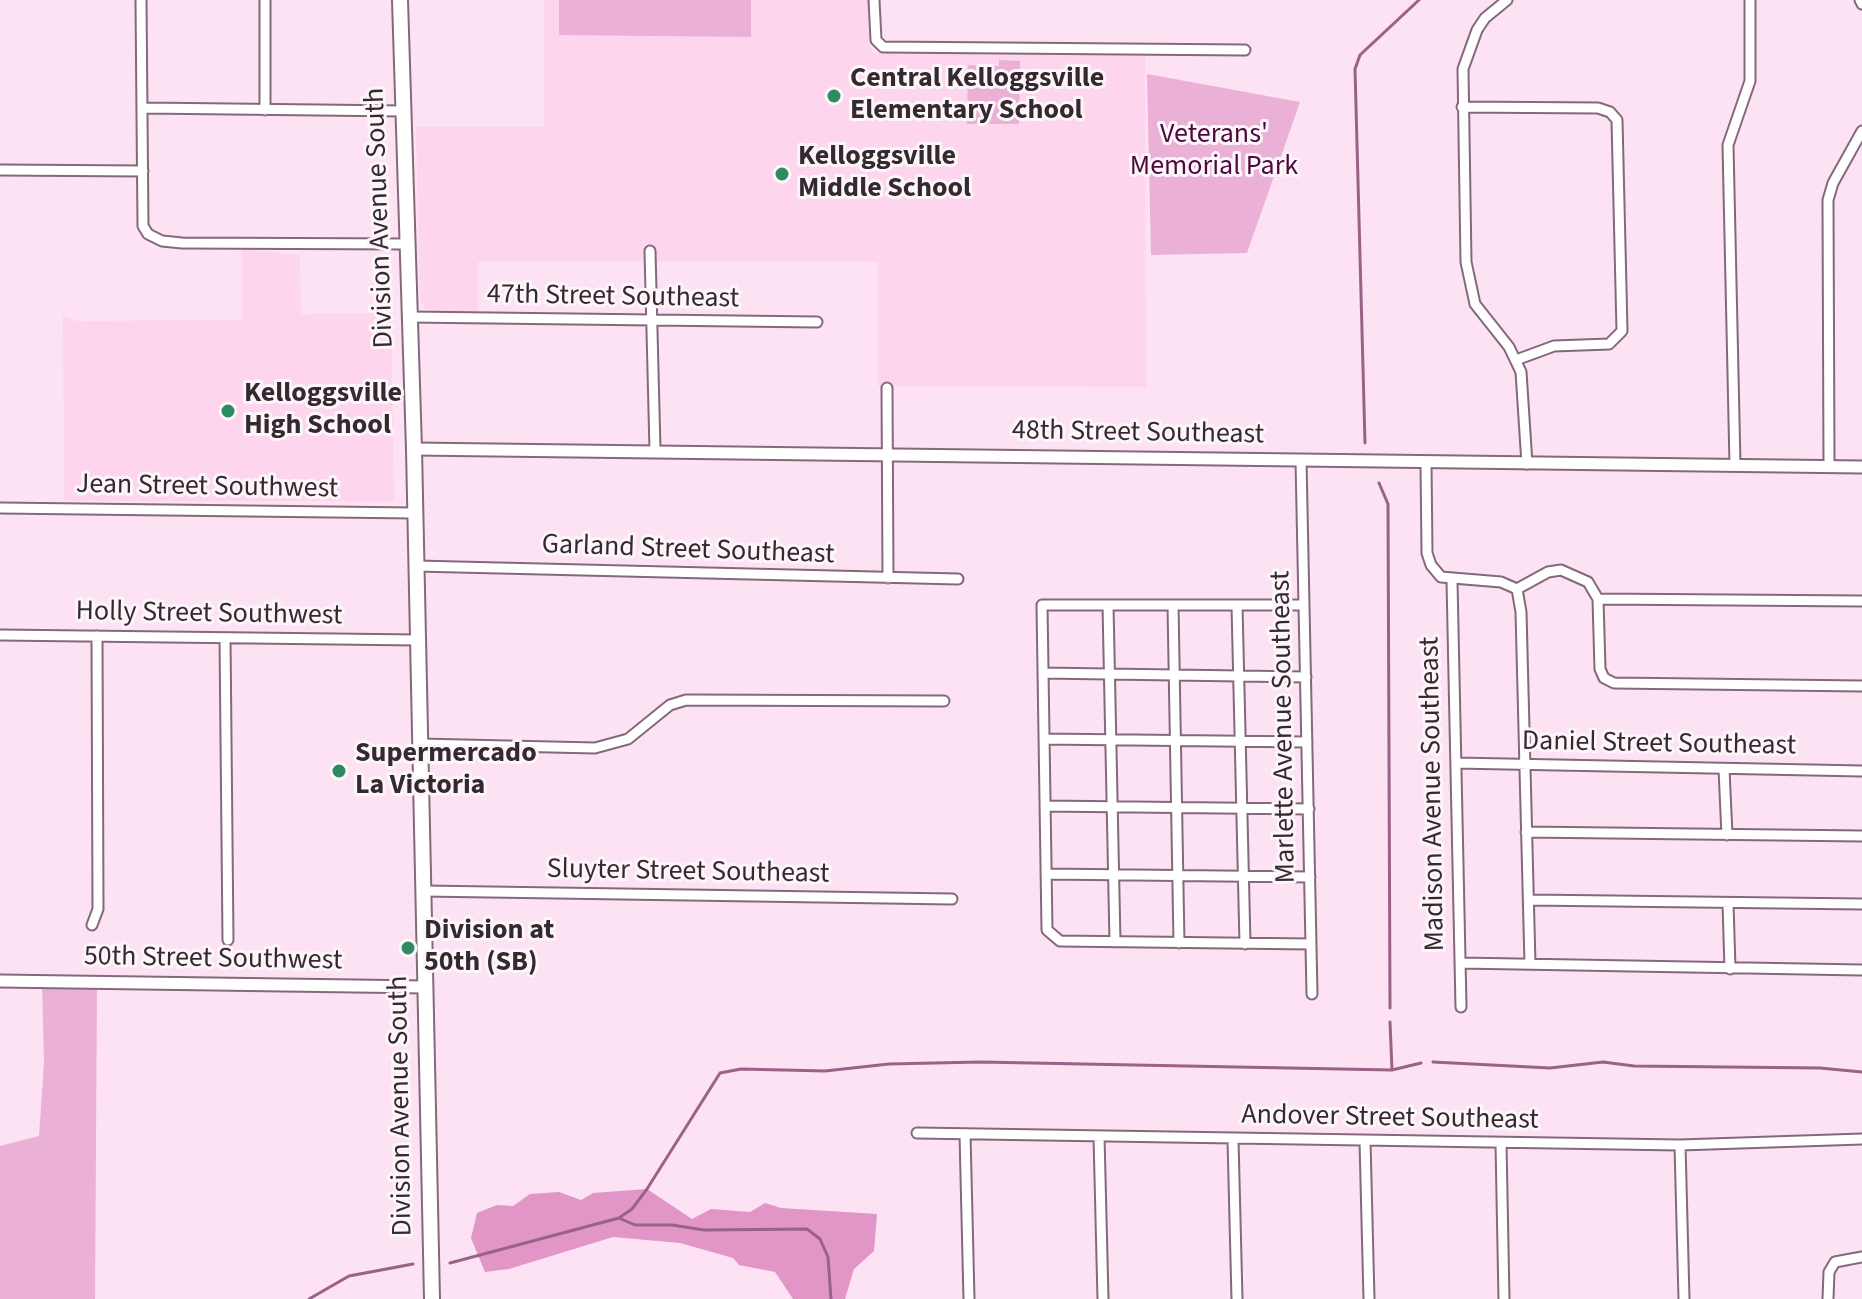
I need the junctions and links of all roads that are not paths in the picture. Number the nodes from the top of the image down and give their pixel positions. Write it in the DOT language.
graph roads {
  1 [pos="141,0"];
  2 [pos="265,0"];
  3 [pos="400,0"];
  4 [pos="874,0"];
  5 [pos="1507,0"];
  6 [pos="1750,0"];
  7 [pos="1245,50"];
  8 [pos="1462,107"];
  9 [pos="144,108"];
  10 [pos="265,110"];
  11 [pos="404,111"];
  12 [pos="1862,131"];
  13 [pos="0,170"];
  14 [pos="143,171"];
  15 [pos="407,244"];
  16 [pos="650,251"];
  17 [pos="409,317"];
  18 [pos="651,320"];
  19 [pos="817,322"];
  20 [pos="1516,360"];
  21 [pos="887,388"];
  22 [pos="414,449"];
  23 [pos="655,450"];
  24 [pos="886,454"];
  25 [pos="1301,460"];
  26 [pos="1426,463"];
  27 [pos="1527,464"];
  28 [pos="1735,465"];
  29 [pos="1829,466"];
  30 [pos="1862,467"];
  31 [pos="0,508"];
  32 [pos="414,513"];
  33 [pos="416,566"];
  34 [pos="888,578"];
  35 [pos="958,579"];
  36 [pos="1452,581"];
  37 [pos="1517,589"];
  38 [pos="1598,599"];
  39 [pos="1862,601"];
  40 [pos="1108,605"];
  41 [pos="1173,605"];
  42 [pos="1237,605"];
  43 [pos="1304,605"];
  44 [pos="0,635"];
  45 [pos="97,636"];
  46 [pos="225,638"];
  47 [pos="418,640"];
  48 [pos="1043,673"];
  49 [pos="1109,674"];
  50 [pos="1174,675"];
  51 [pos="1239,676"];
  52 [pos="1306,677"];
  53 [pos="1862,686"];
  54 [pos="944,701"];
  55 [pos="1044,739"];
  56 [pos="1111,740"];
  57 [pos="1175,740"];
  58 [pos="1240,741"];
  59 [pos="1307,742"];
  60 [pos="420,744"];
  61 [pos="1456,763"];
  62 [pos="1525,763"];
  63 [pos="1724,769"];
  64 [pos="1862,771"];
  65 [pos="1045,806"];
  66 [pos="1112,807"];
  67 [pos="1176,808"];
  68 [pos="1242,808"];
  69 [pos="1309,809"];
  70 [pos="1526,832"];
  71 [pos="1727,835"];
  72 [pos="1862,836"];
  73 [pos="1046,874"];
  74 [pos="1114,875"];
  75 [pos="1178,875"];
  76 [pos="1244,876"];
  77 [pos="1310,877"];
  78 [pos="424,891"];
  79 [pos="952,899"];
  80 [pos="1529,900"];
  81 [pos="1728,903"];
  82 [pos="1862,904"];
  83 [pos="92,925"];
  84 [pos="228,940"];
  85 [pos="1115,942"];
  86 [pos="1179,943"];
  87 [pos="1245,944"];
  88 [pos="1311,944"];
  89 [pos="1460,963"];
  90 [pos="1530,964"];
  91 [pos="1730,969"];
  92 [pos="1862,970"];
  93 [pos="0,981"];
  94 [pos="426,987"];
  95 [pos="1312,994"];
  96 [pos="1461,1007"];
  97 [pos="917,1133"];
  98 [pos="965,1134"];
  99 [pos="1099,1136"];
  100 [pos="1862,1139"];
  101 [pos="1233,1140"];
  102 [pos="1365,1141"];
  103 [pos="1501,1143"];
  104 [pos="1680,1145"];
  105 [pos="1862,1257"];
  106 [pos="432,1299"];
  107 [pos="969,1299"];
  108 [pos="1103,1299"];
  109 [pos="1237,1299"];
  110 [pos="1369,1299"];
  111 [pos="1504,1299"];
  112 [pos="1684,1299"];
  113 [pos="1828,1299"];
  1 -- 9 [label="street"];
  2 -- 10 [label="street"];
  3 -- 11 [label="main road, Division Avenue South"];
  4 -- 7 [label="street"];
  5 -- 8 [label="street"];
  6 -- 28 [label="street"];
  8 -- 20 [label="street"];
  8 -- 20 [label="street"];
  9 -- 10 [label="street"];
  9 -- 14 [label="street"];
  10 -- 11 [label="street"];
  11 -- 15 [label="main road, Division Avenue South"];
  12 -- 29 [label="street"];
  13 -- 14 [label="street"];
  14 -- 15 [label="street"];
  15 -- 17 [label="main road, Division Avenue South"];
  16 -- 18 [label="street"];
  17 -- 18 [label="street, 47th Street Southeast"];
  17 -- 22 [label="main road, Division Avenue South"];
  18 -- 19 [label="street, 47th Street Southeast"];
  18 -- 23 [label="street"];
  20 -- 27 [label="street"];
  21 -- 24 [label="street"];
  22 -- 23 [label="street, 48th Street Southeast"];
  22 -- 32 [label="main road, Division Avenue South"];
  23 -- 24 [label="street, 48th Street Southeast"];
  24 -- 25 [label="street, 48th Street Southeast"];
  24 -- 34 [label="street"];
  25 -- 26 [label="street, 48th Street Southeast"];
  25 -- 43 [label="street, Marlette Avenue Southeast"];
  26 -- 27 [label="street, 48th Street Southeast"];
  26 -- 36 [label="street"];
  27 -- 28 [label="street, 48th Street Southeast"];
  28 -- 29 [label="street, 48th Street Southeast"];
  29 -- 30 [label="street, 48th Street Southeast"];
  31 -- 32 [label="street, Jean Street Southwest"];
  32 -- 33 [label="main road, Division Avenue South"];
  33 -- 34 [label="street, Garland Street Southeast"];
  33 -- 47 [label="main road, Division Avenue South"];
  34 -- 35 [label="street, Garland Street Southeast"];
  36 -- 37 [label="street"];
  36 -- 61 [label="street, Madison Avenue Southeast"];
  37 -- 38 [label="street"];
  37 -- 62 [label="street"];
  38 -- 39 [label="street"];
  38 -- 53 [label="street"];
  40 -- 41 [label="street"];
  40 -- 48 [label="street"];
  40 -- 49 [label="street"];
  41 -- 42 [label="street"];
  41 -- 50 [label="street"];
  42 -- 43 [label="street"];
  42 -- 51 [label="street"];
  43 -- 52 [label="street, Marlette Avenue Southeast"];
  44 -- 45 [label="street, Holly Street Southwest"];
  45 -- 46 [label="street, Holly Street Southwest"];
  45 -- 83 [label="street"];
  46 -- 47 [label="street, Holly Street Southwest"];
  46 -- 84 [label="street"];
  47 -- 60 [label="main road, Division Avenue South"];
  48 -- 49 [label="street"];
  48 -- 55 [label="street"];
  49 -- 50 [label="street"];
  49 -- 56 [label="street"];
  50 -- 51 [label="street"];
  50 -- 57 [label="street"];
  51 -- 52 [label="street"];
  51 -- 58 [label="street"];
  52 -- 59 [label="street, Marlette Avenue Southeast"];
  54 -- 60 [label="street"];
  55 -- 56 [label="street"];
  55 -- 65 [label="street"];
  56 -- 57 [label="street"];
  56 -- 66 [label="street"];
  57 -- 58 [label="street"];
  57 -- 67 [label="street"];
  58 -- 59 [label="street"];
  58 -- 68 [label="street"];
  59 -- 69 [label="street, Marlette Avenue Southeast"];
  60 -- 78 [label="main road, Division Avenue South"];
  61 -- 62 [label="street, Daniel Street Southeast"];
  61 -- 89 [label="street, Madison Avenue Southeast"];
  62 -- 63 [label="street, Daniel Street Southeast"];
  62 -- 70 [label="street"];
  63 -- 64 [label="street, Daniel Street Southeast"];
  63 -- 71 [label="street"];
  65 -- 66 [label="street"];
  65 -- 73 [label="street"];
  66 -- 67 [label="street"];
  66 -- 74 [label="street"];
  67 -- 68 [label="street"];
  67 -- 75 [label="street"];
  68 -- 69 [label="street"];
  68 -- 76 [label="street"];
  69 -- 77 [label="street, Marlette Avenue Southeast"];
  70 -- 71 [label="street"];
  70 -- 80 [label="street"];
  71 -- 72 [label="street"];
  73 -- 74 [label="street"];
  73 -- 85 [label="street"];
  74 -- 75 [label="street"];
  74 -- 85 [label="street"];
  75 -- 76 [label="street"];
  75 -- 86 [label="street"];
  76 -- 77 [label="street"];
  76 -- 87 [label="street"];
  77 -- 88 [label="street, Marlette Avenue Southeast"];
  78 -- 79 [label="street, Sluyter Street Southeast"];
  78 -- 94 [label="main road, Division Avenue South"];
  80 -- 81 [label="street"];
  80 -- 90 [label="street"];
  81 -- 82 [label="street"];
  81 -- 91 [label="street"];
  85 -- 86 [label="street"];
  86 -- 87 [label="street"];
  87 -- 88 [label="street"];
  88 -- 95 [label="street, Marlette Avenue Southeast"];
  89 -- 90 [label="street"];
  89 -- 96 [label="street, Madison Avenue Southeast"];
  90 -- 91 [label="street"];
  91 -- 92 [label="street"];
  93 -- 94 [label="street, 50th Street Southwest"];
  94 -- 106 [label="main road, Division Avenue South"];
  97 -- 98 [label="street, Andover Street Southeast"];
  98 -- 99 [label="street, Andover Street Southeast"];
  98 -- 107 [label="street"];
  99 -- 101 [label="street, Andover Street Southeast"];
  99 -- 108 [label="street"];
  100 -- 104 [label="street, Andover Street Southeast"];
  101 -- 102 [label="street, Andover Street Southeast"];
  101 -- 109 [label="street"];
  102 -- 103 [label="street, Andover Street Southeast"];
  102 -- 110 [label="street"];
  103 -- 104 [label="street, Andover Street Southeast"];
  103 -- 111 [label="street"];
  104 -- 112 [label="street"];
  105 -- 113 [label="street"];
}
